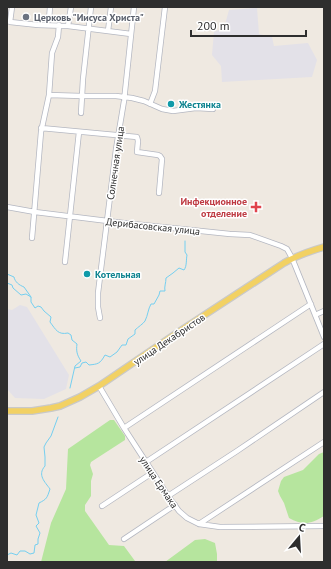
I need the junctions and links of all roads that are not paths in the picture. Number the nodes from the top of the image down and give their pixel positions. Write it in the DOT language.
graph roads {
  1 [pos="12,7"];
  2 [pos="50,7"];
  3 [pos="70,7"];
  4 [pos="91,7"];
  5 [pos="111,7"];
  6 [pos="134,7"];
  7 [pos="165,7"];
  8 [pos="49,20"];
  9 [pos="59,25"];
  10 [pos="68,26"];
  11 [pos="89,28"];
  12 [pos="108,31"];
  13 [pos="131,34"];
  14 [pos="48,94"];
  15 [pos="82,96"];
  16 [pos="124,97"];
  17 [pos="150,104"];
  18 [pos="212,109"];
  19 [pos="81,113"];
  20 [pos="41,128"];
  21 [pos="79,132"];
  22 [pos="119,135"];
  23 [pos="159,193"];
  24 [pos="7,207"];
  25 [pos="35,212"];
  26 [pos="70,216"];
  27 [pos="108,221"];
  28 [pos="32,238"];
  29 [pos="324,247"];
  30 [pos="292,258"];
  31 [pos="65,262"];
  32 [pos="311,304"];
  33 [pos="324,311"];
  34 [pos="315,315"];
  35 [pos="100,318"];
  36 [pos="324,337"];
  37 [pos="324,344"];
  38 [pos="99,386"];
  39 [pos="324,392"];
  40 [pos="7,410"];
  41 [pos="124,428"];
  42 [pos="324,442"];
  43 [pos="146,462"];
  44 [pos="152,473"];
  45 [pos="168,496"];
  46 [pos="174,505"];
  47 [pos="102,506"];
  48 [pos="199,524"];
  49 [pos="324,526"];
  50 [pos="124,539"];
  1 -- 9 [label="street"];
  2 -- 8 [label="street"];
  3 -- 10 [label="street"];
  4 -- 11 [label="street"];
  5 -- 12 [label="street"];
  6 -- 13 [label="street, Солнечная улица"];
  7 -- 17 [label="street"];
  9 -- 10 [label="street"];
  9 -- 14 [label="street"];
  10 -- 11 [label="street"];
  11 -- 12 [label="street"];
  11 -- 15 [label="street"];
  12 -- 13 [label="street"];
  13 -- 16 [label="street, Солнечная улица"];
  14 -- 15 [label="street"];
  14 -- 20 [label="street"];
  15 -- 16 [label="street"];
  15 -- 19 [label="street"];
  16 -- 17 [label="street"];
  16 -- 22 [label="street, Солнечная улица"];
  17 -- 18 [label="street"];
  20 -- 21 [label="street"];
  20 -- 25 [label="street"];
  21 -- 22 [label="street"];
  21 -- 26 [label="street"];
  22 -- 23 [label="street"];
  22 -- 27 [label="street, Солнечная улица"];
  24 -- 25 [label="street, Дерибасовская улица"];
  25 -- 26 [label="street, Дерибасовская улица"];
  25 -- 28 [label="street"];
  26 -- 27 [label="street, Дерибасовская улица"];
  26 -- 31 [label="street"];
  27 -- 30 [label="street, Дерибасовская улица"];
  27 -- 35 [label="street, Солнечная улица"];
  29 -- 30 [label="main road, улица Декабристов"];
  30 -- 32 [label="street"];
  30 -- 38 [label="main road, улица Декабристов"];
  32 -- 34 [label="street"];
  32 -- 41 [label="street"];
  33 -- 34 [label="street"];
  34 -- 36 [label="street"];
  37 -- 43 [label="street"];
  38 -- 40 [label="main road, улица Декабристов"];
  38 -- 41 [label="street, улица Ермака"];
  39 -- 45 [label="street"];
  41 -- 43 [label="street, улица Ермака"];
  42 -- 48 [label="street"];
  43 -- 44 [label="street, улица Ермака"];
  44 -- 45 [label="street, улица Ермака"];
  44 -- 47 [label="street"];
  45 -- 46 [label="street, улица Ермака"];
  46 -- 48 [label="street, улица Ермака"];
  46 -- 50 [label="street"];
  48 -- 49 [label="street, улица Ермака"];
}
